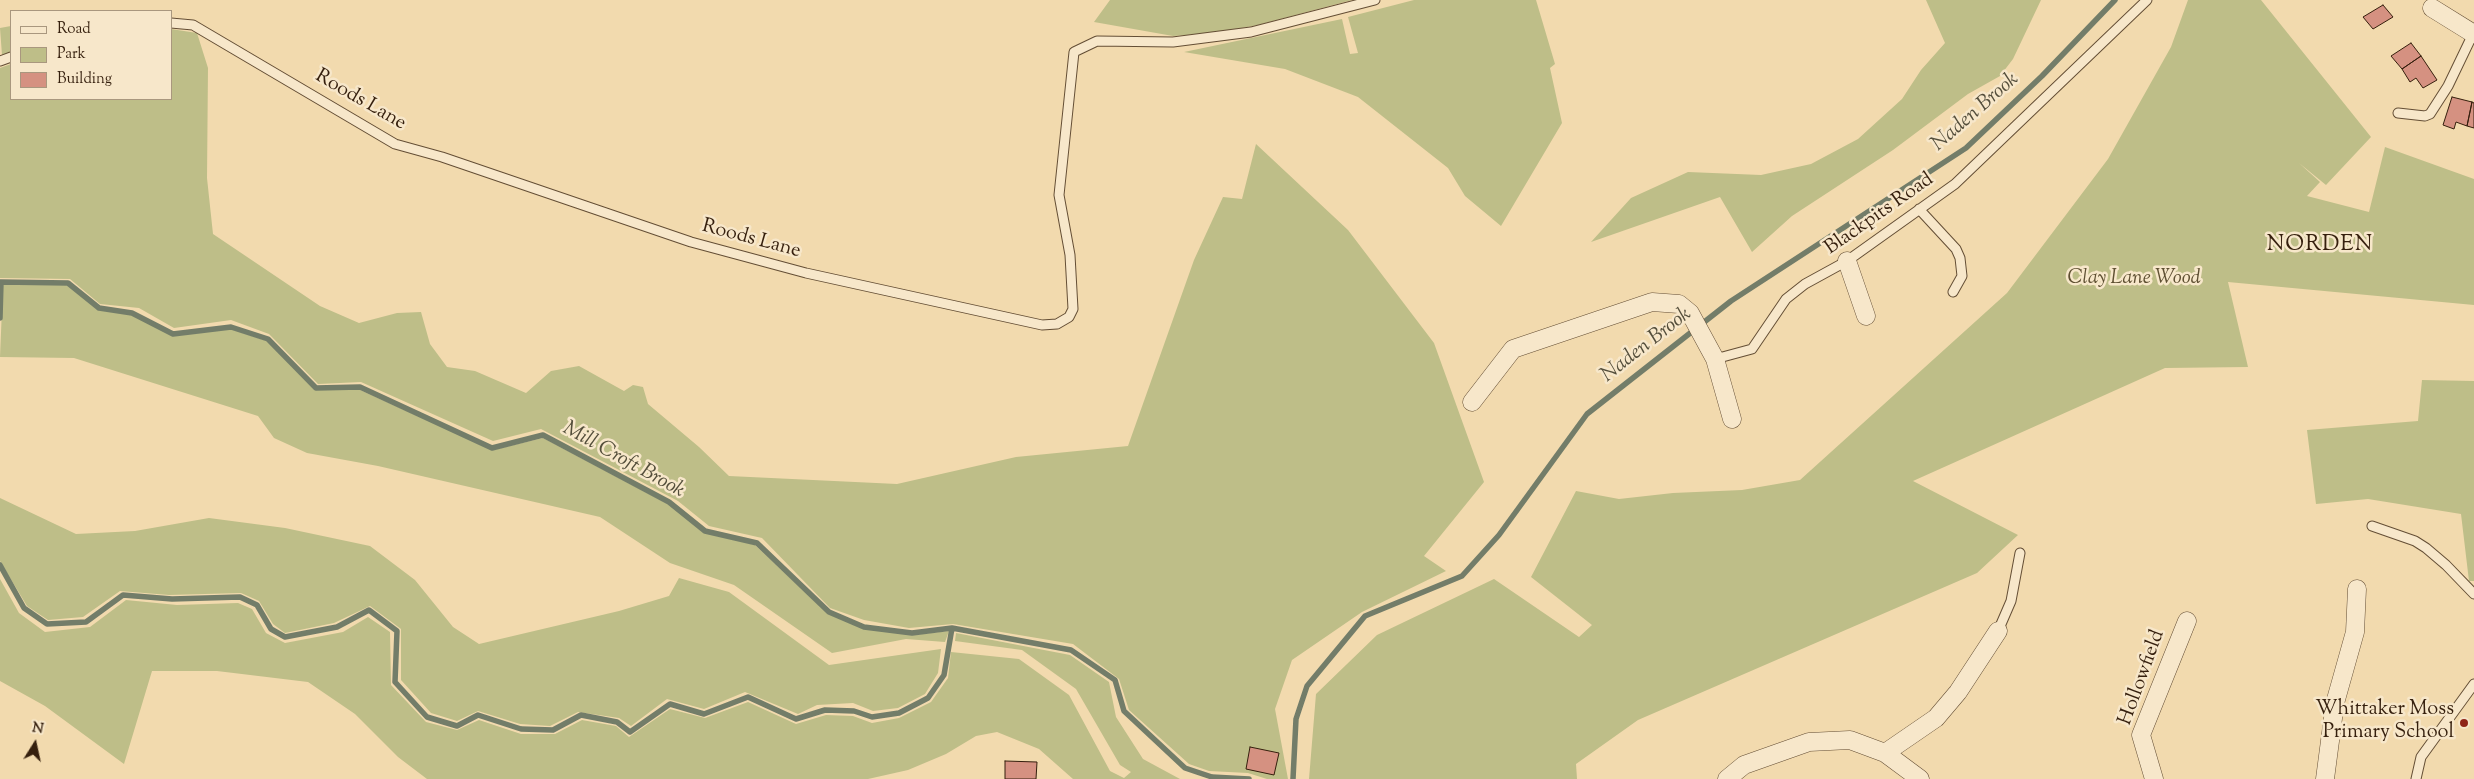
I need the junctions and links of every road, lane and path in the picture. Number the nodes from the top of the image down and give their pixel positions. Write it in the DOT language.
graph roads {
  1 [pos="1375,0"];
  2 [pos="2147,0"];
  3 [pos="2432,8"];
  4 [pos="172,23"];
  5 [pos="2474,34"];
  6 [pos="2398,112"];
  7 [pos="1919,209"];
  8 [pos="1847,261"];
  9 [pos="1953,292"];
  10 [pos="1866,316"];
  11 [pos="1715,359"];
  12 [pos="1472,402"];
  13 [pos="1732,419"];
  14 [pos="2372,526"];
  15 [pos="2020,553"];
  16 [pos="2357,589"];
  17 [pos="2474,594"];
  18 [pos="2187,621"];
  19 [pos="1998,632"];
  20 [pos="2474,684"];
  21 [pos="1885,753"];
  22 [pos="1727,779"];
  23 [pos="1920,779"];
  24 [pos="2154,779"];
  25 [pos="2325,779"];
  26 [pos="2416,779"];
  1 -- 4 [label="lane, Roods Lane"];
  2 -- 7 [label="lane, Blackpits Road"];
  3 -- 5 [label="street"];
  5 -- 6 [label="lane"];
  7 -- 8 [label="lane, Blackpits Road"];
  7 -- 9 [label="lane"];
  8 -- 10 [label="street"];
  8 -- 11 [label="lane, Blackpits Road"];
  11 -- 12 [label="street"];
  11 -- 13 [label="street"];
  14 -- 17 [label="lane"];
  15 -- 19 [label="lane"];
  16 -- 25 [label="street"];
  18 -- 24 [label="street, Hollowfield"];
  19 -- 21 [label="street"];
  20 -- 26 [label="lane"];
  21 -- 22 [label="street"];
  21 -- 23 [label="street"];
}
